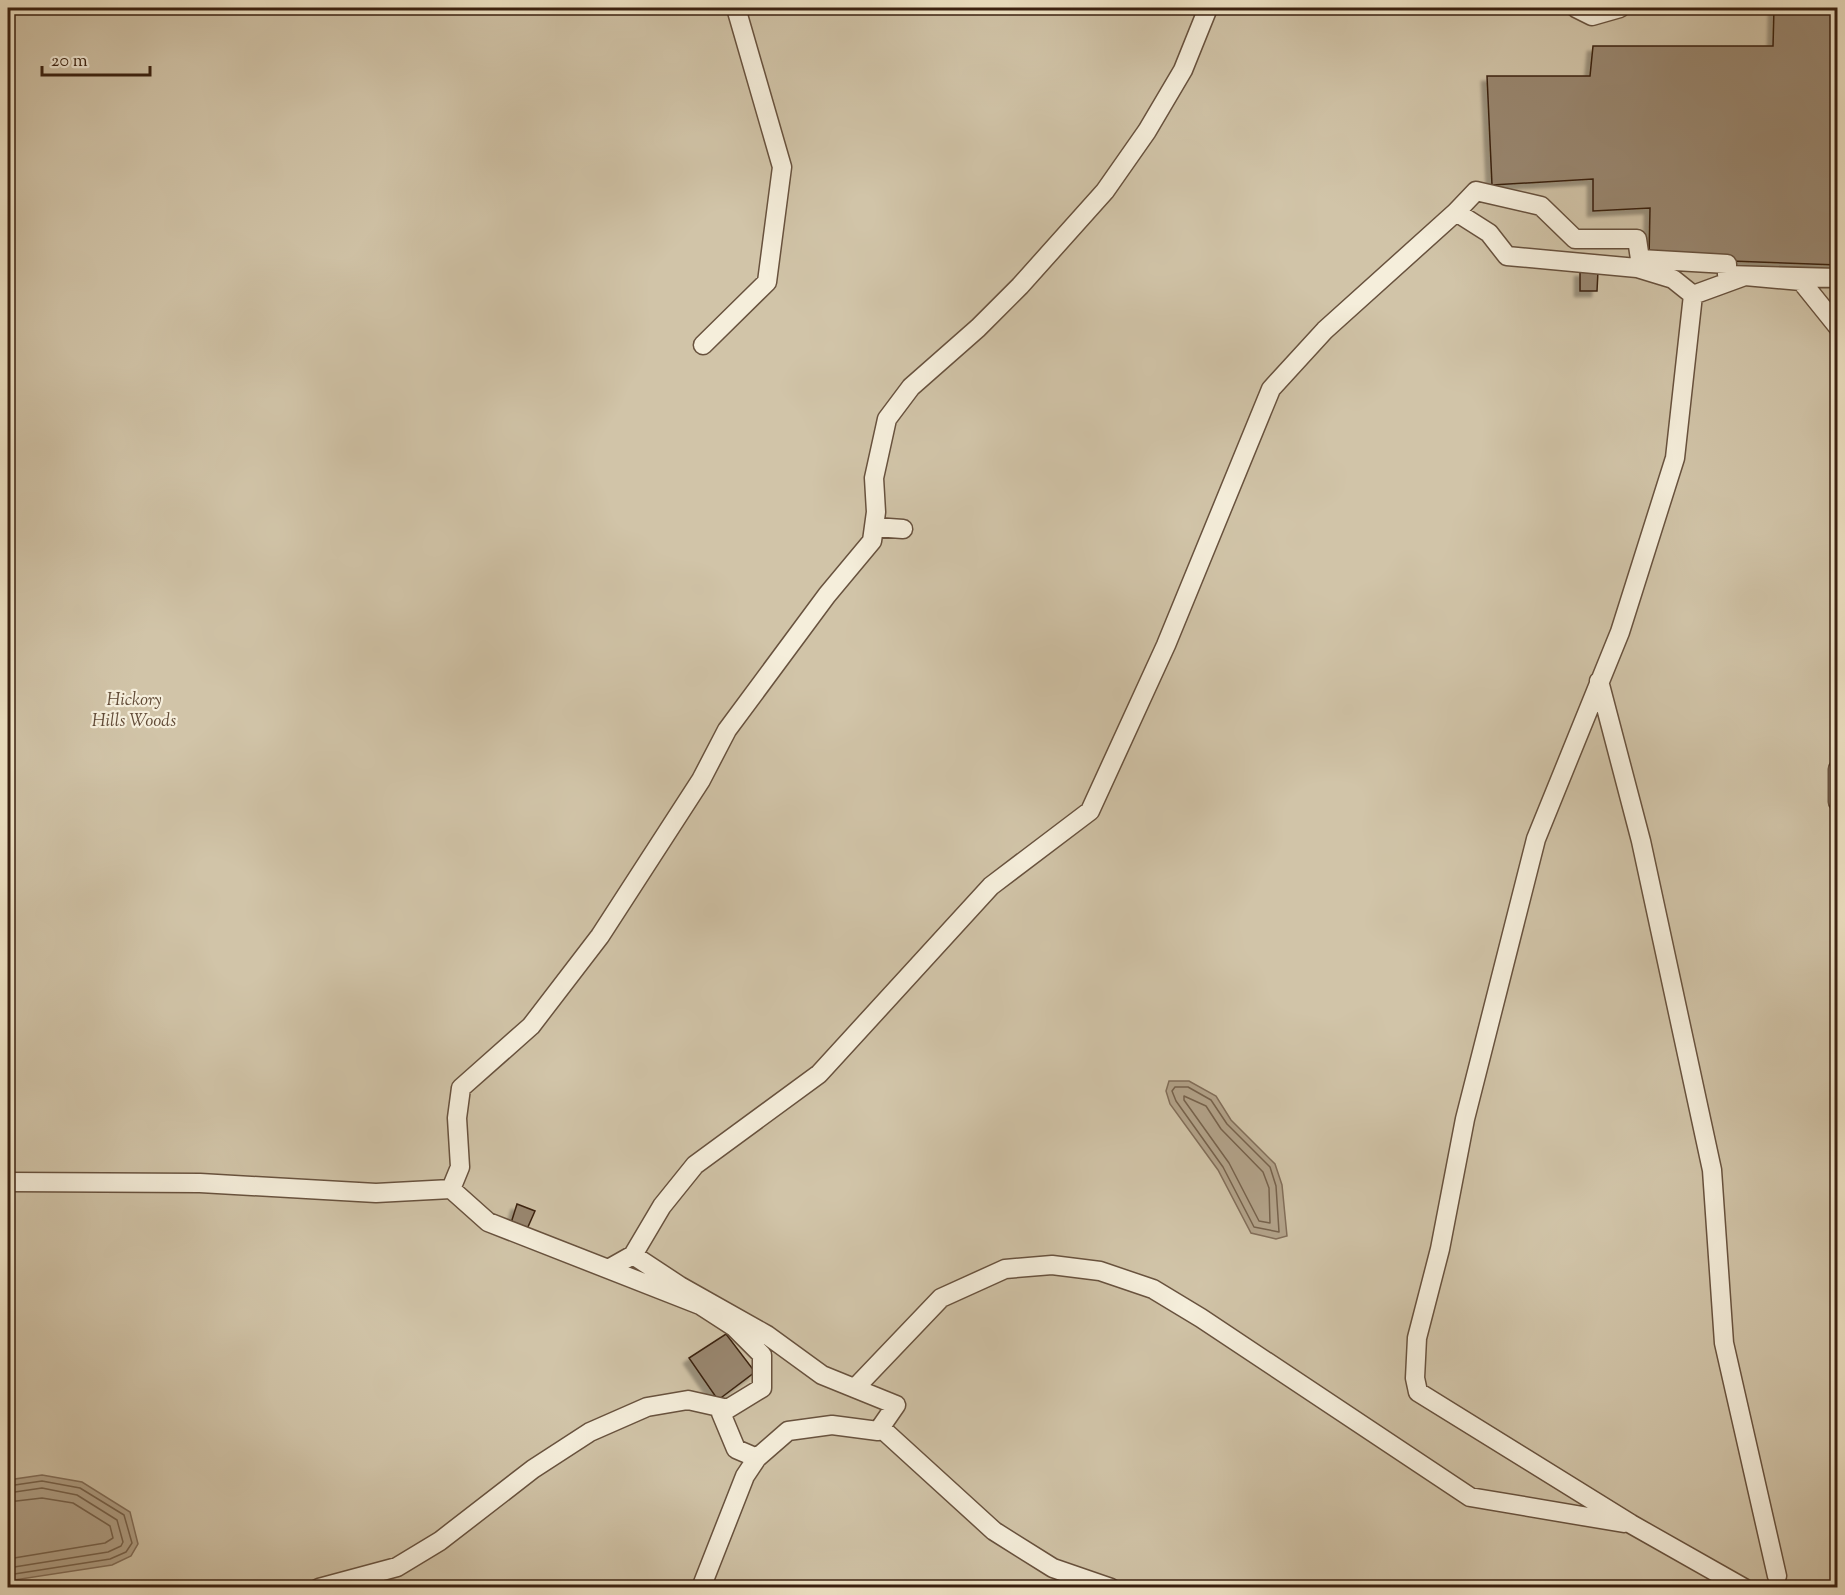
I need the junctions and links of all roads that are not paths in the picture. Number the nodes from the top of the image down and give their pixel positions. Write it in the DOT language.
graph roads {
  1 [pos="736,8"];
  2 [pos="1208,8"];
  3 [pos="1576,8"];
  4 [pos="1620,8"];
  5 [pos="1456,212"];
  6 [pos="1838,278"];
  7 [pos="1693,295"];
  8 [pos="1838,327"];
  9 [pos="703,345"];
  10 [pos="875,527"];
  11 [pos="903,529"];
  12 [pos="1599,681"];
  13 [pos="1838,769"];
  14 [pos="1838,802"];
  15 [pos="8,1182"];
  16 [pos="451,1189"];
  17 [pos="633,1255"];
  18 [pos="610,1268"];
  19 [pos="856,1387"];
  20 [pos="728,1409"];
  21 [pos="880,1428"];
  22 [pos="757,1458"];
  23 [pos="1632,1524"];
  24 [pos="1776,1584"];
  25 [pos="319,1587"];
  26 [pos="701,1587"];
  27 [pos="1111,1587"];
  28 [pos="1744,1587"];
  29 [pos="1754,1587"];
  30 [pos="1760,1587"];
  1 -- 9 [label="lane"];
  2 -- 10 [label="lane"];
  3 -- 4 [label="lane"];
  5 -- 6 [label="lane"];
  5 -- 7 [label="lane"];
  5 -- 17 [label="lane"];
  7 -- 8 [label="lane"];
  7 -- 12 [label="lane"];
  10 -- 11 [label="lane"];
  10 -- 16 [label="lane"];
  12 -- 23 [label="lane"];
  12 -- 24 [label="lane"];
  13 -- 14 [label="lane"];
  15 -- 16 [label="lane"];
  16 -- 18 [label="lane"];
  17 -- 18 [label="lane"];
  17 -- 19 [label="lane"];
  18 -- 20 [label="lane"];
  19 -- 21 [label="lane"];
  19 -- 23 [label="lane"];
  20 -- 22 [label="lane"];
  20 -- 25 [label="lane"];
  21 -- 22 [label="lane"];
  21 -- 27 [label="lane"];
  22 -- 26 [label="lane"];
  23 -- 28 [label="lane"];
  29 -- 30 [label="lane"];
}
